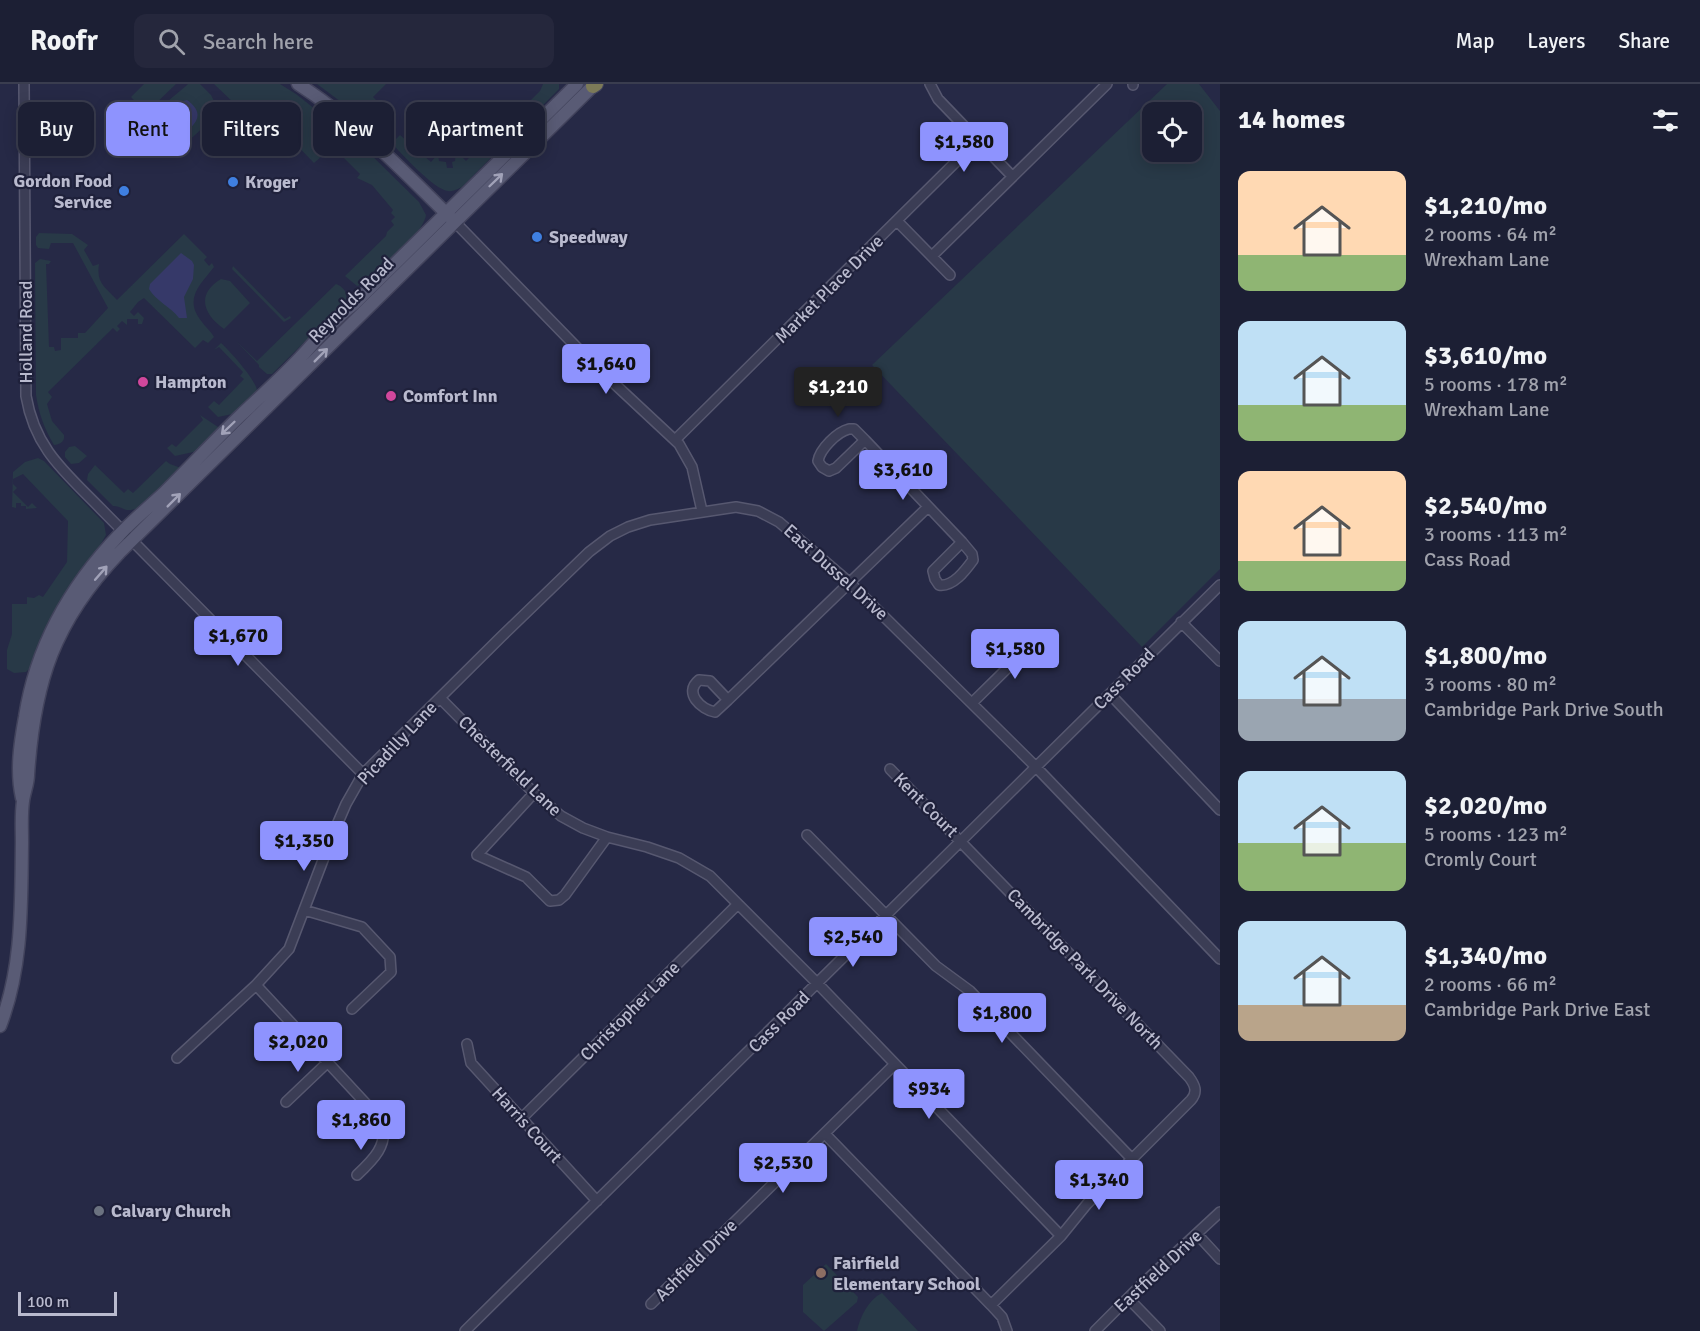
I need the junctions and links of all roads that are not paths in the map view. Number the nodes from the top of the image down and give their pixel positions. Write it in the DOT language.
graph roads {
  1 [pos="24,84"];
  2 [pos="298,84"];
  3 [pos="930,84"];
  4 [pos="1107,84"];
  5 [pos="595,85"];
  6 [pos="573,86"];
  7 [pos="977,141"];
  8 [pos="1012,176"];
  9 [pos="450,217"];
  10 [pos="897,221"];
  11 [pos="932,256"];
  12 [pos="950,275"];
  13 [pos="675,440"];
  14 [pos="865,440"];
  15 [pos="928,507"];
  16 [pos="702,511"];
  17 [pos="122,531"];
  18 [pos="132,541"];
  19 [pos="962,542"];
  20 [pos="849,582"];
  21 [pos="1220,585"];
  22 [pos="1181,622"];
  23 [pos="1038,638"];
  24 [pos="1220,661"];
  25 [pos="1110,694"];
  26 [pos="440,698"];
  27 [pos="728,700"];
  28 [pos="973,702"];
  29 [pos="1035,766"];
  30 [pos="891,769"];
  31 [pos="363,774"];
  32 [pos="534,793"];
  33 [pos="23,802"];
  34 [pos="1220,810"];
  35 [pos="807,835"];
  36 [pos="607,837"];
  37 [pos="962,841"];
  38 [pos="738,904"];
  39 [pos="304,910"];
  40 [pos="887,915"];
  41 [pos="1220,959"];
  42 [pos="818,984"];
  43 [pos="256,985"];
  44 [pos="352,1009"];
  45 [pos="0,1026"];
  46 [pos="467,1044"];
  47 [pos="177,1058"];
  48 [pos="328,1062"];
  49 [pos="895,1064"];
  50 [pos="286,1102"];
  51 [pos="522,1118"];
  52 [pos="825,1134"];
  53 [pos="1132,1159"];
  54 [pos="357,1175"];
  55 [pos="597,1201"];
  56 [pos="1220,1212"];
  57 [pos="1197,1234"];
  58 [pos="1061,1236"];
  59 [pos="1220,1259"];
  60 [pos="1128,1298"];
  61 [pos="651,1304"];
  62 [pos="991,1305"];
  63 [pos="465,1331"];
  64 [pos="1007,1331"];
  65 [pos="1095,1331"];
  66 [pos="1160,1331"];
  1 -- 17 [label="street, Holland Road"];
  2 -- 9 [label="main road"];
  3 -- 7 [label="street"];
  4 -- 8 [label="street"];
  9 -- 5 [label="main road, Reynolds Road, one-way"];
  6 -- 9 [label="main road, Reynolds Road"];
  7 -- 8 [label="street"];
  7 -- 10 [label="street, Market Place Drive"];
  8 -- 11 [label="street"];
  9 -- 13 [label="street"];
  9 -- 17 [label="main road, Reynolds Road, one-way"];
  18 -- 9 [label="main road, Reynolds Road, one-way"];
  10 -- 11 [label="street"];
  10 -- 13 [label="street, Market Place Drive"];
  11 -- 12 [label="street"];
  13 -- 16 [label="street"];
  14 -- 14 [label="street"];
  14 -- 15 [label="street"];
  15 -- 19 [label="street"];
  15 -- 20 [label="street"];
  16 -- 20 [label="street, East Dussel Drive"];
  16 -- 26 [label="street, Picadilly Lane"];
  17 -- 18 [label="street, Holland Road"];
  17 -- 33 [label="main road, Reynolds Road"];
  18 -- 31 [label="street"];
  33 -- 18 [label="main road, Reynolds Road, one-way"];
  19 -- 19 [label="street"];
  20 -- 27 [label="street"];
  20 -- 28 [label="street, East Dussel Drive"];
  21 -- 22 [label="street, Cass Road"];
  22 -- 24 [label="street"];
  22 -- 25 [label="street, Cass Road"];
  23 -- 28 [label="street"];
  25 -- 29 [label="street, Cass Road"];
  25 -- 34 [label="street"];
  26 -- 31 [label="street, Picadilly Lane"];
  26 -- 32 [label="street, Chesterfield Lane"];
  28 -- 29 [label="street, East Dussel Drive"];
  29 -- 37 [label="street, Cass Road"];
  29 -- 41 [label="street, East Dussel Drive"];
  30 -- 37 [label="street, Kent Court"];
  31 -- 39 [label="street, Picadilly Lane"];
  32 -- 36 [label="street, Chesterfield Lane"];
  32 -- 36 [label="street"];
  33 -- 45 [label="main road"];
  35 -- 40 [label="street"];
  36 -- 38 [label="street, Chesterfield Lane"];
  37 -- 40 [label="street, Cass Road"];
  37 -- 53 [label="street, Cambridge Park Drive North"];
  38 -- 42 [label="street, Chesterfield Lane"];
  38 -- 51 [label="street, Christopher Lane"];
  39 -- 43 [label="street, Picadilly Lane"];
  39 -- 44 [label="street"];
  40 -- 42 [label="street, Cass Road"];
  40 -- 53 [label="street"];
  42 -- 49 [label="street, Chesterfield Lane"];
  42 -- 55 [label="street, Cass Road"];
  43 -- 47 [label="street, Picadilly Lane"];
  43 -- 48 [label="street"];
  46 -- 51 [label="street, Harris Court"];
  48 -- 50 [label="street"];
  48 -- 54 [label="street"];
  49 -- 52 [label="street, Ashfield Drive"];
  49 -- 58 [label="street, Chesterfield Lane"];
  51 -- 55 [label="street, Harris Court"];
  52 -- 61 [label="street, Ashfield Drive"];
  52 -- 62 [label="street"];
  53 -- 58 [label="street"];
  55 -- 63 [label="street, Cass Road"];
  56 -- 57 [label="street, Eastfield Drive"];
  57 -- 59 [label="street"];
  57 -- 60 [label="street, Eastfield Drive"];
  58 -- 62 [label="street"];
  60 -- 65 [label="street, Eastfield Drive"];
  60 -- 66 [label="street"];
  62 -- 64 [label="street"];
}
